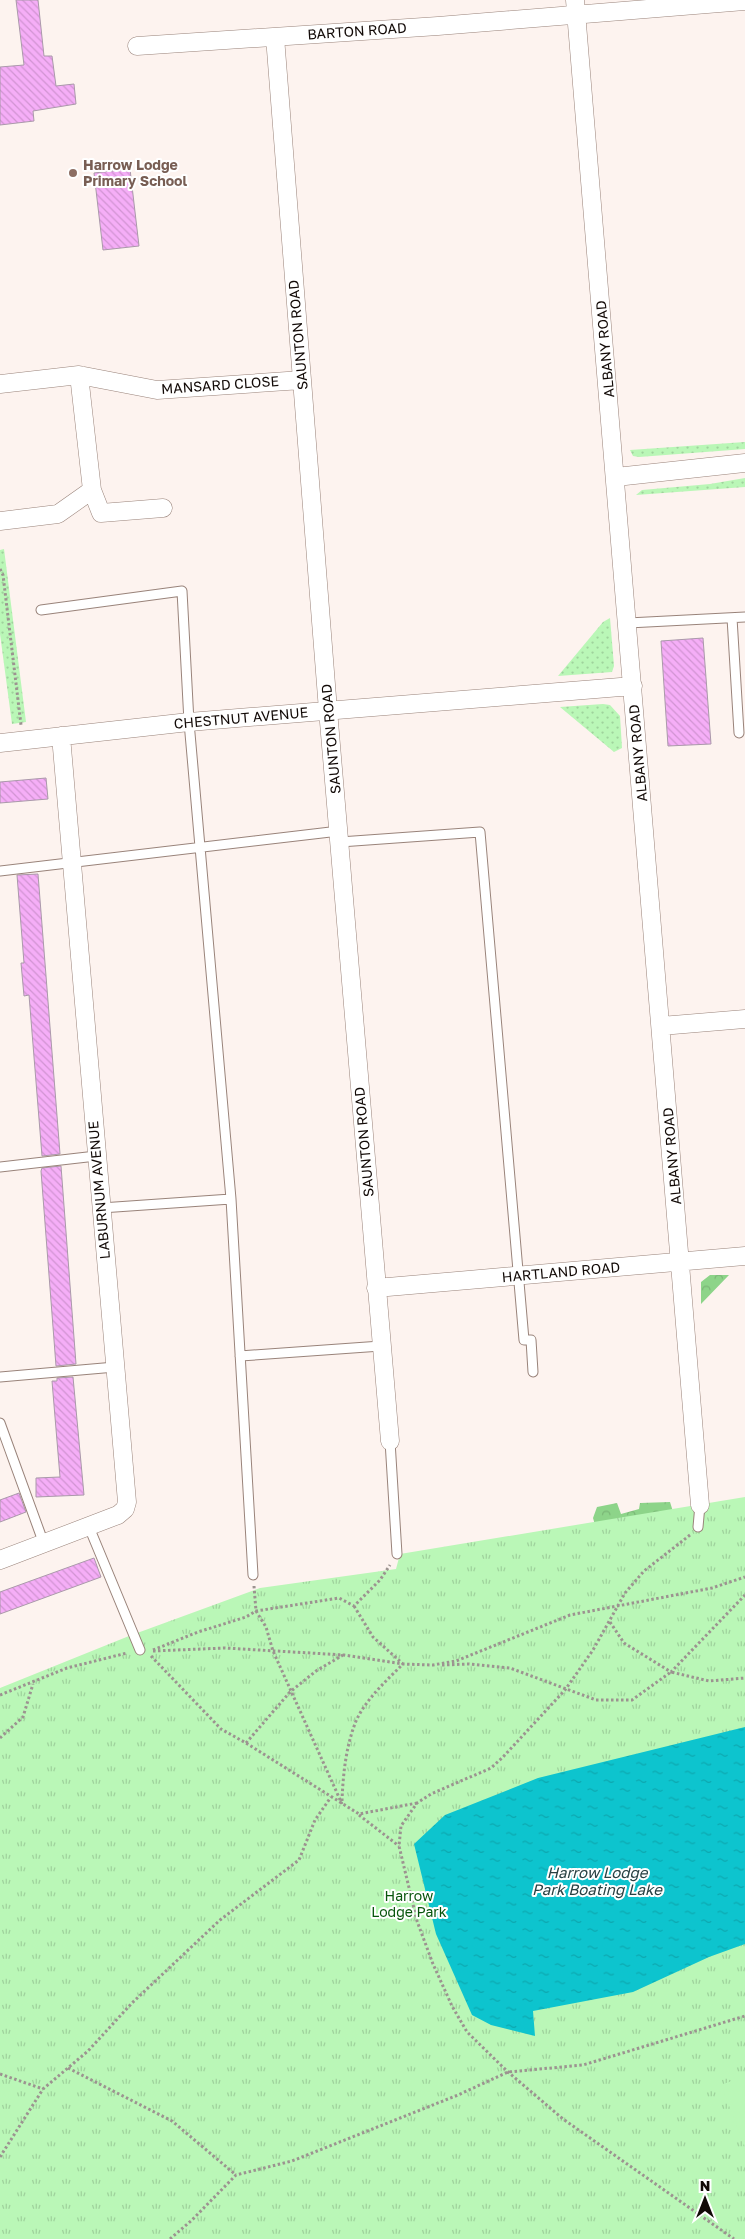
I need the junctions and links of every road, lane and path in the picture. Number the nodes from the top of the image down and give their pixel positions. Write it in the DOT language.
graph roads {
  1 [pos="745,1"];
  2 [pos="575,7"];
  3 [pos="275,37"];
  4 [pos="137,46"];
  5 [pos="79,375"];
  6 [pos="302,380"];
  7 [pos="0,384"];
  8 [pos="745,464"];
  9 [pos="616,477"];
  10 [pos="92,490"];
  11 [pos="163,508"];
  12 [pos="0,521"];
  13 [pos="0,569"];
  14 [pos="42,610"];
  15 [pos="745,617"];
  16 [pos="732,618"];
  17 [pos="628,623"];
  18 [pos="633,686"];
  19 [pos="328,710"];
  20 [pos="189,722"];
  21 [pos="739,733"];
  22 [pos="60,736"];
  23 [pos="23,740"];
  24 [pos="0,743"];
  25 [pos="339,836"];
  26 [pos="201,846"];
  27 [pos="71,862"];
  28 [pos="0,870"];
  29 [pos="745,1018"];
  30 [pos="661,1026"];
  31 [pos="96,1156"];
  32 [pos="0,1167"];
  33 [pos="231,1199"];
  34 [pos="101,1208"];
  35 [pos="745,1256"];
  36 [pos="681,1262"];
  37 [pos="520,1276"];
  38 [pos="376,1288"];
  39 [pos="381,1346"];
  40 [pos="240,1356"];
  41 [pos="115,1367"];
  42 [pos="533,1372"];
  43 [pos="0,1377"];
  44 [pos="0,1423"];
  45 [pos="390,1440"];
  46 [pos="700,1505"];
  47 [pos="89,1527"];
  48 [pos="698,1527"];
  49 [pos="44,1544"];
  50 [pos="397,1554"];
  51 [pos="0,1560"];
  52 [pos="253,1575"];
  53 [pos="745,1577"];
  54 [pos="745,1595"];
  55 [pos="354,1606"];
  56 [pos="617,1607"];
  57 [pos="256,1610"];
  58 [pos="610,1622"];
  59 [pos="144,1651"];
  60 [pos="273,1651"];
  61 [pos="344,1655"];
  62 [pos="403,1664"];
  63 [pos="432,1665"];
  64 [pos="671,1672"];
  65 [pos="745,1678"];
  66 [pos="33,1684"];
  67 [pos="565,1690"];
  68 [pos="290,1692"];
  69 [pos="0,1695"];
  70 [pos="0,1738"];
  71 [pos="246,1743"];
  72 [pos="331,1797"];
  73 [pos="417,1803"];
  74 [pos="342,1804"];
  75 [pos="359,1814"];
  76 [pos="399,1846"];
  77 [pos="745,2016"];
  78 [pos="68,2068"];
  79 [pos="508,2072"];
  80 [pos="0,2074"];
  81 [pos="43,2090"];
  82 [pos="0,2158"];
  83 [pos="236,2175"];
  84 [pos="170,2239"];
  85 [pos="734,2239"];
  1 -- 2 [label="street, BARTON ROAD"];
  2 -- 3 [label="street, BARTON ROAD"];
  2 -- 9 [label="street, ALBANY ROAD"];
  3 -- 4 [label="street, BARTON ROAD"];
  3 -- 6 [label="street, SAUNTON ROAD"];
  5 -- 6 [label="street, MANSARD CLOSE"];
  5 -- 7 [label="street, MANSARD CLOSE"];
  5 -- 10 [label="street"];
  6 -- 19 [label="street, SAUNTON ROAD"];
  8 -- 9 [label="street"];
  9 -- 17 [label="street, ALBANY ROAD"];
  10 -- 11 [label="street"];
  10 -- 12 [label="street"];
  13 -- 23 [label="path"];
  14 -- 20 [label="lane"];
  15 -- 16 [label="lane"];
  16 -- 17 [label="lane"];
  16 -- 21 [label="lane"];
  17 -- 18 [label="street, ALBANY ROAD"];
  18 -- 19 [label="street, CHESTNUT AVENUE"];
  18 -- 30 [label="street, ALBANY ROAD"];
  19 -- 20 [label="street, CHESTNUT AVENUE"];
  19 -- 25 [label="street, SAUNTON ROAD"];
  20 -- 22 [label="street, CHESTNUT AVENUE"];
  20 -- 26 [label="lane"];
  22 -- 23 [label="street, CHESTNUT AVENUE"];
  22 -- 27 [label="street, LABURNUM AVENUE"];
  23 -- 24 [label="street, CHESTNUT AVENUE"];
  25 -- 26 [label="lane"];
  25 -- 37 [label="lane"];
  25 -- 38 [label="street, SAUNTON ROAD"];
  26 -- 27 [label="lane"];
  26 -- 33 [label="lane"];
  27 -- 28 [label="lane"];
  27 -- 31 [label="street, LABURNUM AVENUE"];
  29 -- 30 [label="street"];
  30 -- 36 [label="street, ALBANY ROAD"];
  31 -- 32 [label="lane"];
  31 -- 34 [label="street, LABURNUM AVENUE"];
  33 -- 34 [label="lane"];
  33 -- 40 [label="lane"];
  34 -- 41 [label="street, LABURNUM AVENUE"];
  35 -- 36 [label="street, HARTLAND ROAD"];
  36 -- 37 [label="street, HARTLAND ROAD"];
  36 -- 46 [label="street, ALBANY ROAD"];
  37 -- 38 [label="street, HARTLAND ROAD"];
  37 -- 42 [label="lane"];
  38 -- 39 [label="street, SAUNTON ROAD"];
  39 -- 40 [label="lane"];
  39 -- 45 [label="street, SAUNTON ROAD"];
  40 -- 52 [label="lane"];
  41 -- 43 [label="lane"];
  41 -- 47 [label="street, LABURNUM AVENUE"];
  44 -- 49 [label="lane"];
  45 -- 50 [label="lane"];
  46 -- 48 [label="lane"];
  47 -- 49 [label="street, LABURNUM AVENUE"];
  47 -- 59 [label="lane"];
  48 -- 56 [label="path"];
  49 -- 51 [label="street, LABURNUM AVENUE"];
  50 -- 55 [label="path"];
  52 -- 57 [label="path"];
  53 -- 56 [label="path"];
  54 -- 64 [label="path"];
  55 -- 57 [label="path"];
  55 -- 62 [label="path"];
  56 -- 58 [label="path"];
  56 -- 63 [label="path"];
  57 -- 59 [label="path"];
  57 -- 60 [label="path"];
  58 -- 64 [label="path"];
  58 -- 67 [label="path"];
  59 -- 60 [label="path"];
  59 -- 66 [label="path"];
  59 -- 71 [label="path"];
  60 -- 61 [label="path"];
  60 -- 68 [label="path"];
  61 -- 62 [label="path"];
  61 -- 68 [label="path"];
  62 -- 63 [label="path"];
  62 -- 74 [label="path"];
  63 -- 67 [label="path"];
  64 -- 65 [label="path"];
  64 -- 67 [label="path"];
  66 -- 69 [label="path"];
  66 -- 70 [label="path"];
  67 -- 73 [label="path"];
  68 -- 71 [label="path"];
  68 -- 74 [label="path"];
  71 -- 72 [label="path"];
  72 -- 74 [label="path"];
  72 -- 78 [label="path"];
  73 -- 75 [label="path"];
  73 -- 76 [label="path"];
  74 -- 75 [label="path"];
  75 -- 76 [label="path"];
  76 -- 79 [label="path"];
  77 -- 79 [label="path"];
  78 -- 81 [label="path"];
  78 -- 83 [label="path"];
  79 -- 83 [label="path"];
  79 -- 85 [label="path"];
  80 -- 81 [label="path"];
  81 -- 82 [label="path"];
  83 -- 84 [label="path"];
}
